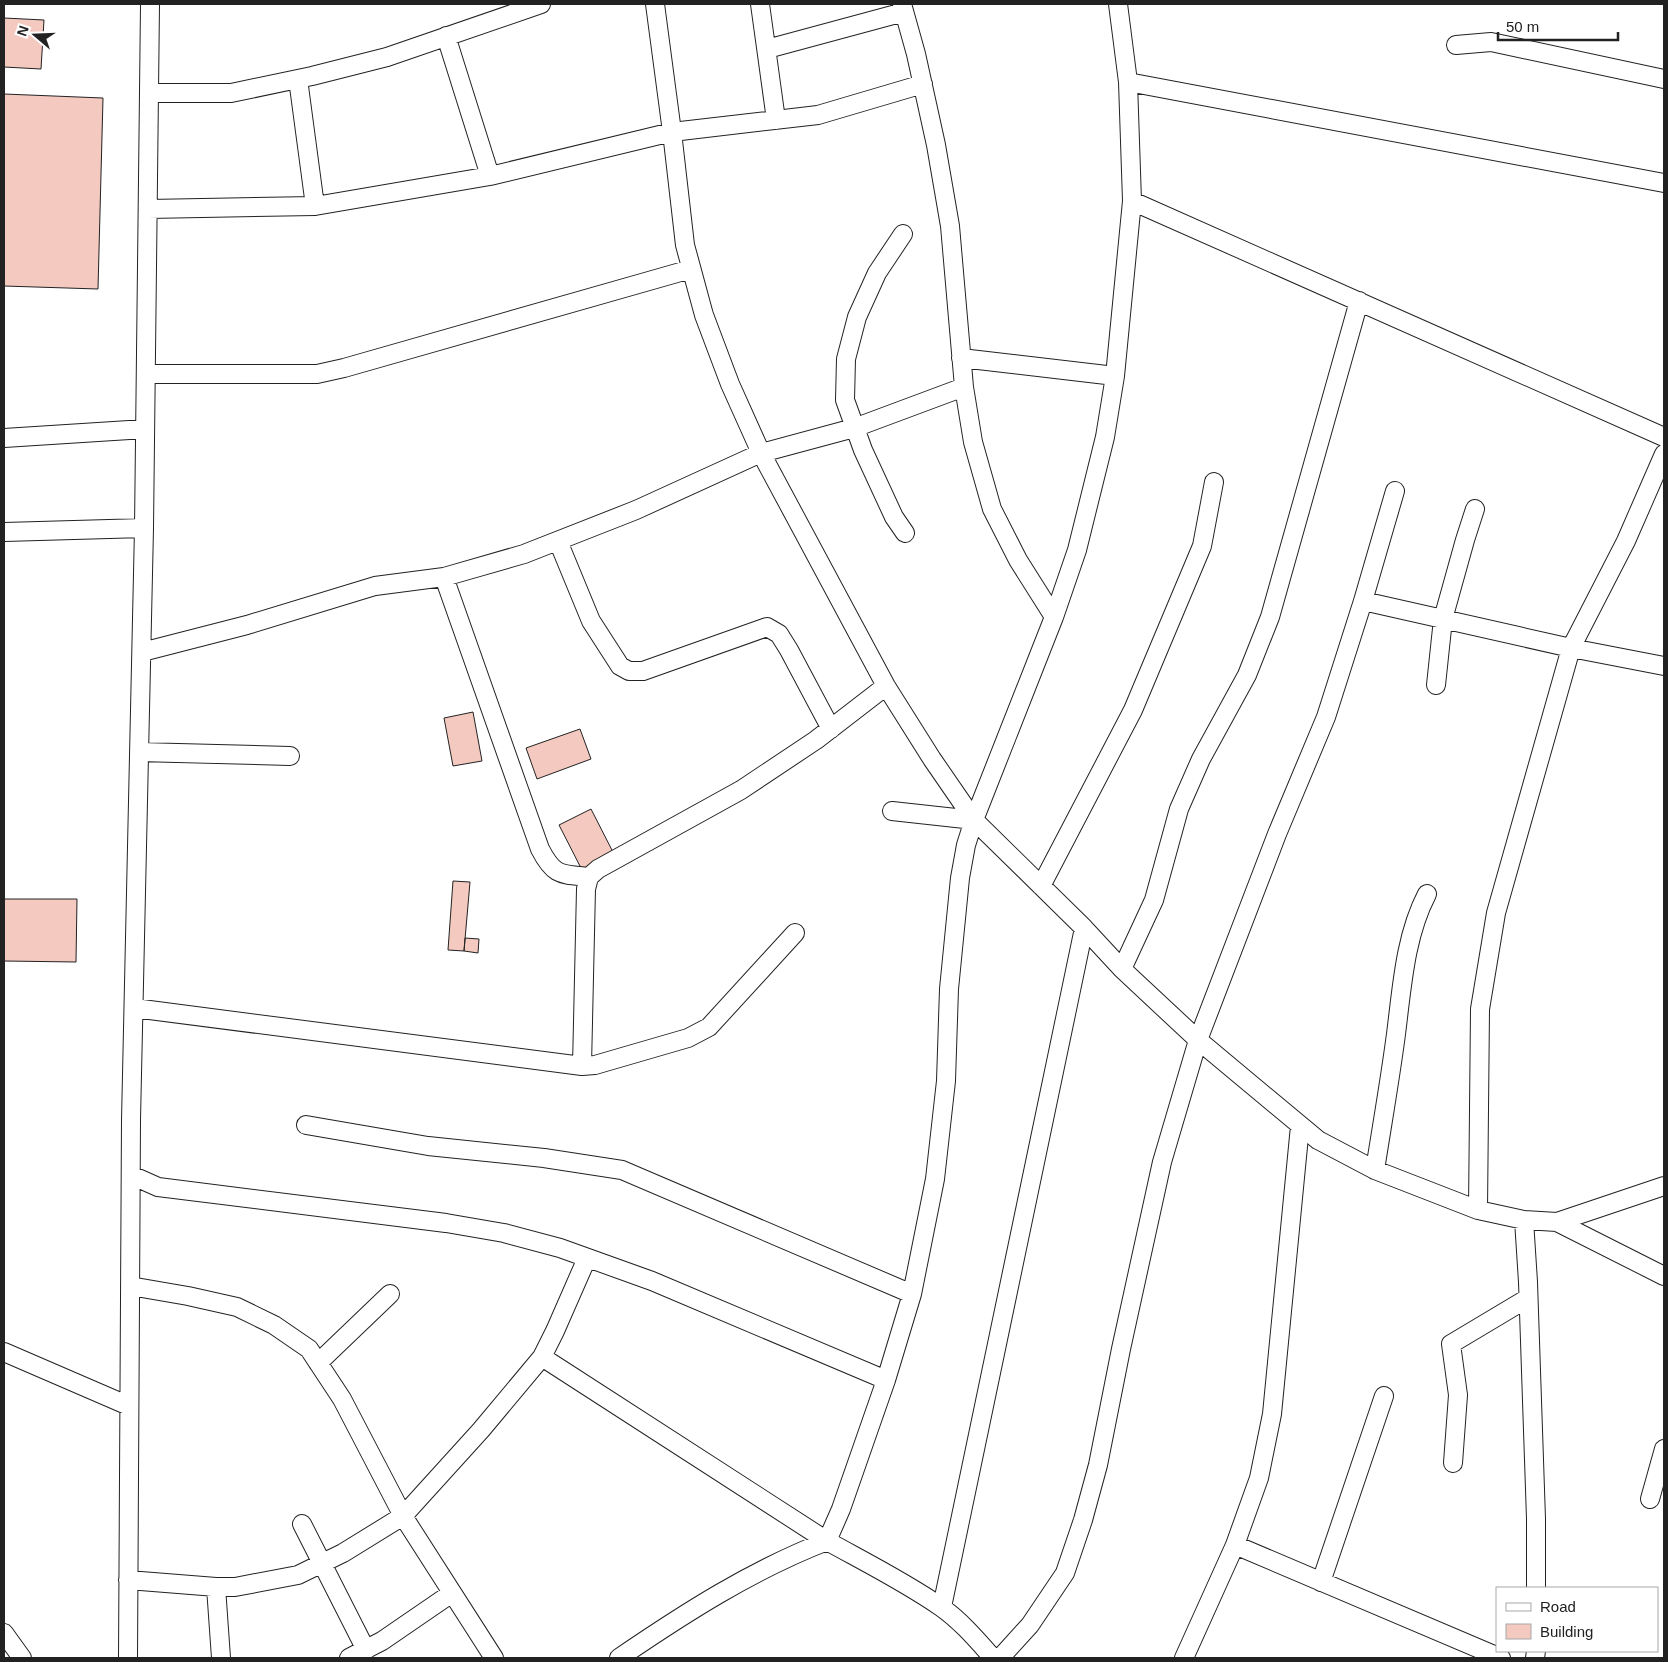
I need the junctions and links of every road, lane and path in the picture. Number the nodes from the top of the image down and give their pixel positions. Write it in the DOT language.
graph roads {
  1 [pos="150,4"];
  2 [pos="541,4"];
  3 [pos="655,4"];
  4 [pos="760,4"];
  5 [pos="1118,4"];
  6 [pos="903,8"];
  7 [pos="446,36"];
  8 [pos="1456,45"];
  9 [pos="767,49"];
  10 [pos="298,79"];
  11 [pos="1664,79"];
  12 [pos="1128,82"];
  13 [pos="923,84"];
  14 [pos="149,93"];
  15 [pos="776,120"];
  16 [pos="672,132"];
  17 [pos="490,176"];
  18 [pos="1664,183"];
  19 [pos="1132,201"];
  20 [pos="315,206"];
  21 [pos="148,210"];
  22 [pos="902,234"];
  23 [pos="691,269"];
  24 [pos="1359,301"];
  25 [pos="961,358"];
  26 [pos="146,374"];
  27 [pos="1115,376"];
  28 [pos="964,388"];
  29 [pos="854,428"];
  30 [pos="145,429"];
  31 [pos="1664,437"];
  32 [pos="4,438"];
  33 [pos="761,453"];
  34 [pos="1664,454"];
  35 [pos="1214,482"];
  36 [pos="1395,491"];
  37 [pos="1475,509"];
  38 [pos="144,528"];
  39 [pos="4,532"];
  40 [pos="905,533"];
  41 [pos="558,541"];
  42 [pos="444,577"];
  43 [pos="1363,602"];
  44 [pos="1054,617"];
  45 [pos="1443,619"];
  46 [pos="1572,648"];
  47 [pos="142,652"];
  48 [pos="1664,666"];
  49 [pos="1436,685"];
  50 [pos="886,686"];
  51 [pos="831,729"];
  52 [pos="139,752"];
  53 [pos="290,756"];
  54 [pos="892,811"];
  55 [pos="974,820"];
  56 [pos="589,877"];
  57 [pos="1041,886"];
  58 [pos="1427,894"];
  59 [pos="1084,928"];
  60 [pos="795,933"];
  61 [pos="1122,969"];
  62 [pos="134,1008"];
  63 [pos="1198,1040"];
  64 [pos="582,1066"];
  65 [pos="306,1125"];
  66 [pos="1300,1126"];
  67 [pos="1375,1170"];
  68 [pos="131,1175"];
  69 [pos="1664,1186"];
  70 [pos="1478,1210"];
  71 [pos="1524,1220"];
  72 [pos="1557,1222"];
  73 [pos="586,1258"];
  74 [pos="1664,1276"];
  75 [pos="130,1286"];
  76 [pos="390,1294"];
  77 [pos="912,1294"];
  78 [pos="1528,1298"];
  79 [pos="4,1352"];
  80 [pos="542,1357"];
  81 [pos="318,1363"];
  82 [pos="886,1380"];
  83 [pos="1384,1396"];
  84 [pos="129,1406"];
  85 [pos="1664,1449"];
  86 [pos="1453,1463"];
  87 [pos="1650,1500"];
  88 [pos="403,1516"];
  89 [pos="302,1524"];
  90 [pos="827,1541"];
  91 [pos="1235,1545"];
  92 [pos="322,1564"];
  93 [pos="128,1580"];
  94 [pos="1321,1582"];
  95 [pos="216,1587"];
  96 [pos="1536,1587"];
  97 [pos="452,1593"];
  98 [pos="942,1607"];
  99 [pos="4,1633"];
  100 [pos="366,1650"];
  101 [pos="22,1658"];
  102 [pos="128,1658"];
  103 [pos="221,1658"];
  104 [pos="349,1658"];
  105 [pos="494,1658"];
  106 [pos="619,1658"];
  107 [pos="993,1658"];
  108 [pos="1000,1658"];
  109 [pos="1184,1658"];
  110 [pos="1501,1658"];
  1 -- 14 [label="street"];
  2 -- 7 [label="street"];
  3 -- 16 [label="street"];
  4 -- 9 [label="street"];
  5 -- 12 [label="street"];
  6 -- 9 [label="street"];
  6 -- 13 [label="street"];
  7 -- 10 [label="street"];
  7 -- 17 [label="street"];
  8 -- 11 [label="street"];
  9 -- 15 [label="street"];
  10 -- 14 [label="street"];
  10 -- 20 [label="street"];
  12 -- 18 [label="street"];
  12 -- 19 [label="street"];
  13 -- 15 [label="street"];
  13 -- 25 [label="street"];
  14 -- 21 [label="street"];
  15 -- 16 [label="street"];
  16 -- 17 [label="street"];
  16 -- 23 [label="street"];
  17 -- 20 [label="street"];
  19 -- 24 [label="street"];
  19 -- 27 [label="street"];
  20 -- 21 [label="street"];
  21 -- 26 [label="street"];
  22 -- 29 [label="street"];
  23 -- 26 [label="street"];
  23 -- 33 [label="street"];
  24 -- 31 [label="street"];
  24 -- 61 [label="street"];
  25 -- 27 [label="street"];
  25 -- 28 [label="street"];
  26 -- 30 [label="street"];
  27 -- 44 [label="street"];
  28 -- 29 [label="street"];
  28 -- 44 [label="street"];
  29 -- 33 [label="street"];
  29 -- 40 [label="street"];
  30 -- 32 [label="street"];
  30 -- 38 [label="street"];
  33 -- 41 [label="street"];
  33 -- 50 [label="street"];
  34 -- 46 [label="street"];
  35 -- 57 [label="street"];
  36 -- 43 [label="street"];
  37 -- 45 [label="street"];
  38 -- 39 [label="street"];
  38 -- 47 [label="street"];
  41 -- 42 [label="street"];
  41 -- 51 [label="street"];
  42 -- 47 [label="street"];
  42 -- 56 [label="street"];
  43 -- 45 [label="street"];
  43 -- 63 [label="street"];
  44 -- 55 [label="street"];
  45 -- 46 [label="street"];
  45 -- 49 [label="street"];
  46 -- 48 [label="street"];
  46 -- 70 [label="street"];
  47 -- 52 [label="street"];
  50 -- 51 [label="street"];
  50 -- 55 [label="street"];
  51 -- 56 [label="street"];
  52 -- 53 [label="street"];
  52 -- 62 [label="street"];
  54 -- 55 [label="street"];
  55 -- 57 [label="street"];
  55 -- 77 [label="street"];
  56 -- 64 [label="street"];
  57 -- 59 [label="street"];
  58 -- 67 [label="street"];
  59 -- 61 [label="street"];
  59 -- 98 [label="street"];
  60 -- 64 [label="street"];
  61 -- 63 [label="street"];
  62 -- 64 [label="street"];
  62 -- 68 [label="street"];
  63 -- 66 [label="street"];
  63 -- 108 [label="street"];
  65 -- 77 [label="street"];
  66 -- 67 [label="street"];
  66 -- 91 [label="street"];
  67 -- 70 [label="street"];
  68 -- 73 [label="street"];
  68 -- 75 [label="street"];
  69 -- 72 [label="street"];
  70 -- 71 [label="street"];
  71 -- 72 [label="street"];
  71 -- 78 [label="street"];
  72 -- 74 [label="street"];
  73 -- 80 [label="street"];
  73 -- 82 [label="street"];
  75 -- 81 [label="street"];
  75 -- 84 [label="street"];
  76 -- 81 [label="street"];
  77 -- 82 [label="street"];
  78 -- 86 [label="street"];
  78 -- 96 [label="street"];
  79 -- 84 [label="street"];
  80 -- 88 [label="street"];
  80 -- 90 [label="street"];
  81 -- 88 [label="street"];
  82 -- 90 [label="street"];
  83 -- 94 [label="street"];
  84 -- 93 [label="street"];
  85 -- 87 [label="street"];
  88 -- 92 [label="street"];
  88 -- 97 [label="street"];
  89 -- 92 [label="street"];
  90 -- 98 [label="street"];
  90 -- 106 [label="street"];
  91 -- 94 [label="street"];
  91 -- 109 [label="street"];
  92 -- 95 [label="street"];
  92 -- 100 [label="street"];
  93 -- 95 [label="street"];
  93 -- 102 [label="street"];
  94 -- 110 [label="street"];
  95 -- 103 [label="street"];
  97 -- 100 [label="street"];
  97 -- 105 [label="street"];
  98 -- 107 [label="street"];
  99 -- 101 [label="street"];
  100 -- 104 [label="street"];
}
